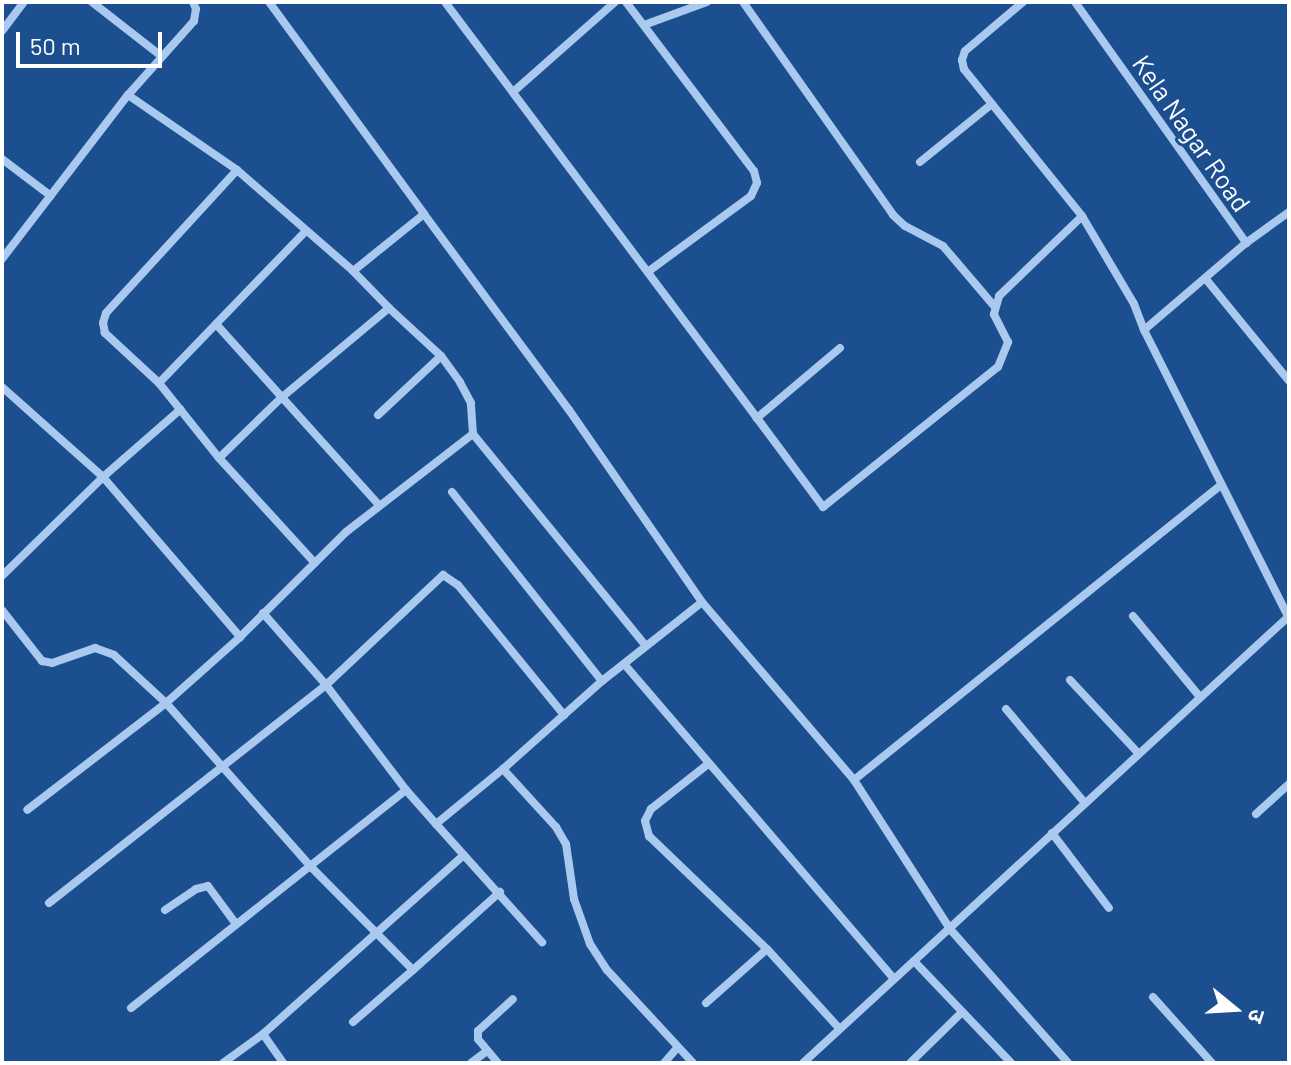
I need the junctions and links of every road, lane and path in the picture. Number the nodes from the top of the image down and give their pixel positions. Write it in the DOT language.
graph roads {
  1 [pos="24,2"];
  2 [pos="92,2"];
  3 [pos="193,2"];
  4 [pos="269,2"];
  5 [pos="445,2"];
  6 [pos="615,2"];
  7 [pos="626,2"];
  8 [pos="707,2"];
  9 [pos="743,2"];
  10 [pos="1023,2"];
  11 [pos="1075,2"];
  12 [pos="644,25"];
  13 [pos="2,31"];
  14 [pos="161,56"];
  15 [pos="513,92"];
  16 [pos="128,95"];
  17 [pos="992,104"];
  18 [pos="2,159"];
  19 [pos="920,162"];
  20 [pos="237,170"];
  21 [pos="51,196"];
  22 [pos="1289,212"];
  23 [pos="424,214"];
  24 [pos="1082,216"];
  25 [pos="306,231"];
  26 [pos="1246,243"];
  27 [pos="2,259"];
  28 [pos="353,271"];
  29 [pos="649,271"];
  30 [pos="1205,278"];
  31 [pos="994,306"];
  32 [pos="389,308"];
  33 [pos="216,324"];
  34 [pos="1144,330"];
  35 [pos="840,348"];
  36 [pos="441,356"];
  37 [pos="1289,381"];
  38 [pos="159,383"];
  39 [pos="2,387"];
  40 [pos="281,398"];
  41 [pos="181,409"];
  42 [pos="378,415"];
  43 [pos="757,418"];
  44 [pos="473,434"];
  45 [pos="219,458"];
  46 [pos="103,477"];
  47 [pos="1221,485"];
  48 [pos="452,492"];
  49 [pos="379,505"];
  50 [pos="315,563"];
  51 [pos="2,576"];
  52 [pos="702,602"];
  53 [pos="2,610"];
  54 [pos="263,613"];
  55 [pos="1133,616"];
  56 [pos="1289,617"];
  57 [pos="240,637"];
  58 [pos="645,645"];
  59 [pos="625,665"];
  60 [pos="1070,680"];
  61 [pos="602,681"];
  62 [pos="326,685"];
  63 [pos="1200,697"];
  64 [pos="166,703"];
  65 [pos="1006,709"];
  66 [pos="564,715"];
  67 [pos="1139,754"];
  68 [pos="708,764"];
  69 [pos="225,766"];
  70 [pos="503,769"];
  71 [pos="854,780"];
  72 [pos="1289,784"];
  73 [pos="406,790"];
  74 [pos="1085,803"];
  75 [pos="27,810"];
  76 [pos="1256,814"];
  77 [pos="436,824"];
  78 [pos="1052,833"];
  79 [pos="464,855"];
  80 [pos="312,868"];
  81 [pos="500,892"];
  82 [pos="49,903"];
  83 [pos="1109,908"];
  84 [pos="165,910"];
  85 [pos="236,924"];
  86 [pos="950,929"];
  87 [pos="374,933"];
  88 [pos="542,942"];
  89 [pos="767,949"];
  90 [pos="914,961"];
  91 [pos="413,970"];
  92 [pos="894,979"];
  93 [pos="1153,997"];
  94 [pos="513,999"];
  95 [pos="706,1003"];
  96 [pos="131,1008"];
  97 [pos="961,1013"];
  98 [pos="353,1022"];
  99 [pos="839,1028"];
  100 [pos="263,1034"];
  101 [pos="678,1047"];
  102 [pos="487,1051"];
  103 [pos="223,1063"];
  104 [pos="283,1063"];
  105 [pos="471,1063"];
  106 [pos="498,1063"];
  107 [pos="664,1063"];
  108 [pos="693,1063"];
  109 [pos="803,1063"];
  110 [pos="910,1063"];
  111 [pos="1011,1063"];
  112 [pos="1068,1063"];
  113 [pos="1212,1063"];
  1 -- 13 [label="street"];
  2 -- 14 [label="street"];
  3 -- 14 [label="street"];
  4 -- 23 [label="street"];
  5 -- 15 [label="street"];
  6 -- 15 [label="street"];
  7 -- 12 [label="street"];
  8 -- 12 [label="street"];
  9 -- 31 [label="street"];
  10 -- 17 [label="street"];
  11 -- 26 [label="street, Kela Nagar Road"];
  12 -- 29 [label="street"];
  14 -- 16 [label="street"];
  15 -- 29 [label="street"];
  16 -- 20 [label="street"];
  16 -- 21 [label="street"];
  17 -- 19 [label="street"];
  17 -- 24 [label="street"];
  18 -- 21 [label="street"];
  20 -- 25 [label="street"];
  20 -- 38 [label="street"];
  21 -- 27 [label="street"];
  22 -- 26 [label="street, Kela Nagar Road"];
  23 -- 28 [label="street"];
  23 -- 52 [label="street"];
  24 -- 31 [label="street"];
  24 -- 34 [label="street"];
  25 -- 28 [label="street"];
  25 -- 33 [label="street"];
  26 -- 30 [label="street"];
  28 -- 32 [label="street"];
  29 -- 43 [label="street"];
  30 -- 34 [label="street"];
  30 -- 37 [label="street"];
  31 -- 43 [label="street"];
  32 -- 36 [label="street"];
  32 -- 40 [label="street"];
  33 -- 38 [label="street"];
  33 -- 40 [label="street"];
  34 -- 47 [label="street"];
  35 -- 43 [label="street"];
  36 -- 42 [label="street"];
  36 -- 44 [label="street"];
  38 -- 41 [label="street"];
  39 -- 46 [label="street"];
  40 -- 45 [label="street"];
  40 -- 49 [label="street"];
  41 -- 45 [label="street"];
  41 -- 46 [label="street"];
  44 -- 49 [label="street"];
  44 -- 58 [label="street"];
  45 -- 50 [label="street"];
  46 -- 51 [label="street"];
  46 -- 57 [label="street"];
  47 -- 56 [label="street"];
  47 -- 71 [label="street"];
  48 -- 61 [label="street"];
  49 -- 50 [label="street"];
  50 -- 54 [label="street"];
  52 -- 58 [label="street"];
  52 -- 71 [label="street"];
  53 -- 64 [label="street"];
  54 -- 57 [label="street"];
  54 -- 62 [label="street"];
  55 -- 63 [label="street"];
  56 -- 63 [label="street"];
  57 -- 64 [label="street"];
  58 -- 59 [label="street"];
  59 -- 61 [label="street"];
  59 -- 68 [label="street"];
  60 -- 67 [label="street"];
  61 -- 66 [label="street"];
  62 -- 66 [label="street"];
  62 -- 69 [label="street"];
  62 -- 73 [label="street"];
  63 -- 67 [label="street"];
  64 -- 69 [label="street"];
  64 -- 75 [label="street"];
  65 -- 74 [label="street"];
  66 -- 70 [label="street"];
  67 -- 74 [label="street"];
  68 -- 89 [label="street"];
  68 -- 92 [label="street"];
  69 -- 80 [label="street"];
  69 -- 82 [label="street"];
  70 -- 77 [label="street"];
  70 -- 101 [label="street"];
  71 -- 86 [label="street"];
  72 -- 76 [label="street"];
  73 -- 77 [label="street"];
  73 -- 80 [label="street"];
  74 -- 78 [label="street"];
  77 -- 79 [label="street"];
  78 -- 83 [label="street"];
  78 -- 86 [label="street"];
  79 -- 81 [label="street"];
  79 -- 87 [label="street"];
  80 -- 85 [label="street"];
  80 -- 87 [label="street"];
  81 -- 88 [label="street"];
  81 -- 91 [label="street"];
  84 -- 85 [label="street"];
  85 -- 96 [label="street"];
  86 -- 90 [label="street"];
  86 -- 112 [label="street"];
  87 -- 91 [label="street"];
  87 -- 100 [label="street"];
  89 -- 95 [label="street"];
  89 -- 99 [label="street"];
  90 -- 92 [label="street"];
  90 -- 97 [label="street"];
  91 -- 98 [label="street"];
  92 -- 99 [label="street"];
  93 -- 113 [label="street"];
  94 -- 102 [label="street"];
  97 -- 110 [label="street"];
  97 -- 111 [label="street"];
  99 -- 109 [label="street"];
  100 -- 103 [label="street"];
  100 -- 104 [label="street"];
  101 -- 107 [label="street"];
  101 -- 108 [label="street"];
  102 -- 105 [label="street"];
  102 -- 106 [label="street"];
}
